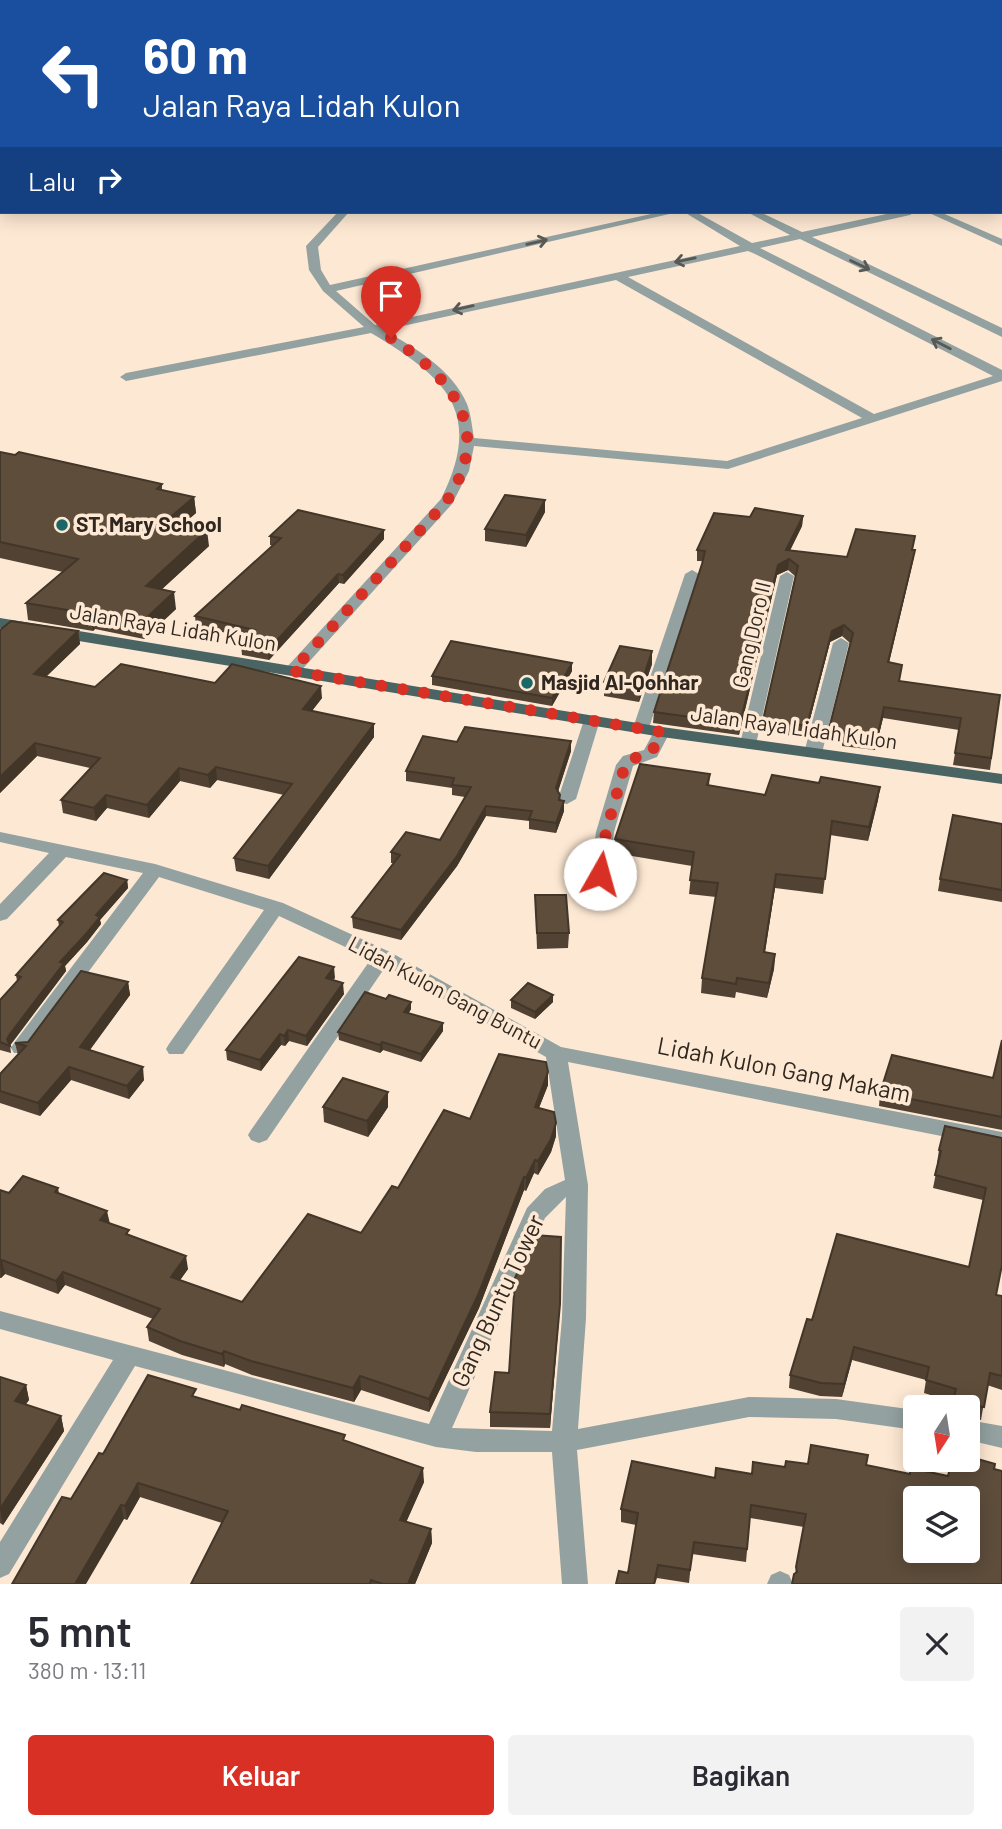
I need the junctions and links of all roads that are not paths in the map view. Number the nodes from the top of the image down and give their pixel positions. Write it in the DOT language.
graph roads {
  1 [pos="342,214"];
  2 [pos="664,214"];
  3 [pos="693,214"];
  4 [pos="756,214"];
  5 [pos="900,214"];
  6 [pos="937,214"];
  7 [pos="799,236"];
  8 [pos="1002,243"];
  9 [pos="752,246"];
  10 [pos="617,275"];
  11 [pos="327,289"];
  12 [pos="373,329"];
  13 [pos="1002,333"];
  14 [pos="1002,361"];
  15 [pos="985,366"];
  16 [pos="1002,376"];
  17 [pos="126,377"];
  18 [pos="872,418"];
  19 [pos="468,441"];
  20 [pos="692,574"];
  21 [pos="787,576"];
  22 [pos="0,623"];
  23 [pos="841,643"];
  24 [pos="292,671"];
  25 [pos="592,720"];
  26 [pos="641,728"];
  27 [pos="662,732"];
  28 [pos="748,744"];
  29 [pos="813,753"];
  30 [pos="1002,779"];
  31 [pos="567,799"];
  32 [pos="0,837"];
  33 [pos="63,849"];
  34 [pos="155,870"];
  35 [pos="600,874"];
  36 [pos="276,907"];
  37 [pos="0,915"];
  38 [pos="383,956"];
  39 [pos="21,1048"];
  40 [pos="176,1049"];
  41 [pos="556,1052"];
  42 [pos="259,1135"];
  43 [pos="1002,1140"];
  44 [pos="577,1185"];
  45 [pos="0,1320"];
  46 [pos="130,1353"];
  47 [pos="903,1418"];
  48 [pos="980,1432"];
  49 [pos="436,1436"];
  50 [pos="1002,1437"];
  51 [pos="564,1442"];
  52 [pos="0,1566"];
  53 [pos="575,1584"];
  1 -- 11 [label="street"];
  11 -- 2 [label="street, one-way"];
  3 -- 9 [label="street"];
  4 -- 7 [label="street"];
  5 -- 7 [label="street"];
  6 -- 8 [label="street"];
  7 -- 9 [label="street"];
  7 -- 13 [label="street, one-way"];
  9 -- 10 [label="street, one-way"];
  15 -- 9 [label="street, one-way"];
  10 -- 12 [label="street, one-way"];
  10 -- 18 [label="street"];
  11 -- 12 [label="street"];
  12 -- 17 [label="street"];
  12 -- 19 [label="street"];
  14 -- 15 [label="street"];
  15 -- 16 [label="street"];
  16 -- 18 [label="street"];
  18 -- 19 [label="street"];
  19 -- 24 [label="street"];
  20 -- 26 [label="street"];
  21 -- 28 [label="street, Gang Doro II"];
  22 -- 24 [label="main road, Jalan Raya Lidah Kulon"];
  23 -- 29 [label="street"];
  24 -- 25 [label="main road, Jalan Raya Lidah Kulon"];
  25 -- 26 [label="main road, Jalan Raya Lidah Kulon"];
  25 -- 31 [label="street"];
  26 -- 27 [label="main road, Jalan Raya Lidah Kulon"];
  27 -- 28 [label="main road, Jalan Raya Lidah Kulon"];
  27 -- 35 [label="street"];
  28 -- 29 [label="main road, Jalan Raya Lidah Kulon"];
  29 -- 30 [label="main road, Jalan Raya Lidah Kulon"];
  32 -- 33 [label="street, Lidah Kulon Gang Buntu"];
  33 -- 34 [label="street, Lidah Kulon Gang Buntu"];
  33 -- 37 [label="street"];
  34 -- 36 [label="street, Lidah Kulon Gang Buntu"];
  34 -- 39 [label="street"];
  36 -- 38 [label="street, Lidah Kulon Gang Buntu"];
  36 -- 40 [label="street"];
  38 -- 41 [label="street, Lidah Kulon Gang Buntu"];
  38 -- 42 [label="street"];
  41 -- 43 [label="street, Lidah Kulon Gang Makam"];
  41 -- 44 [label="street, Lidah Kulon Gang Buntu"];
  44 -- 49 [label="street, Gang Buntu Tower"];
  44 -- 51 [label="street, Lidah Kulon Gang Buntu"];
  45 -- 46 [label="street"];
  46 -- 49 [label="street"];
  46 -- 52 [label="street"];
  47 -- 51 [label="street"];
  48 -- 50 [label="street"];
  49 -- 51 [label="street"];
  51 -- 53 [label="street, Lidah Kulon Gang Buntu"];
}
